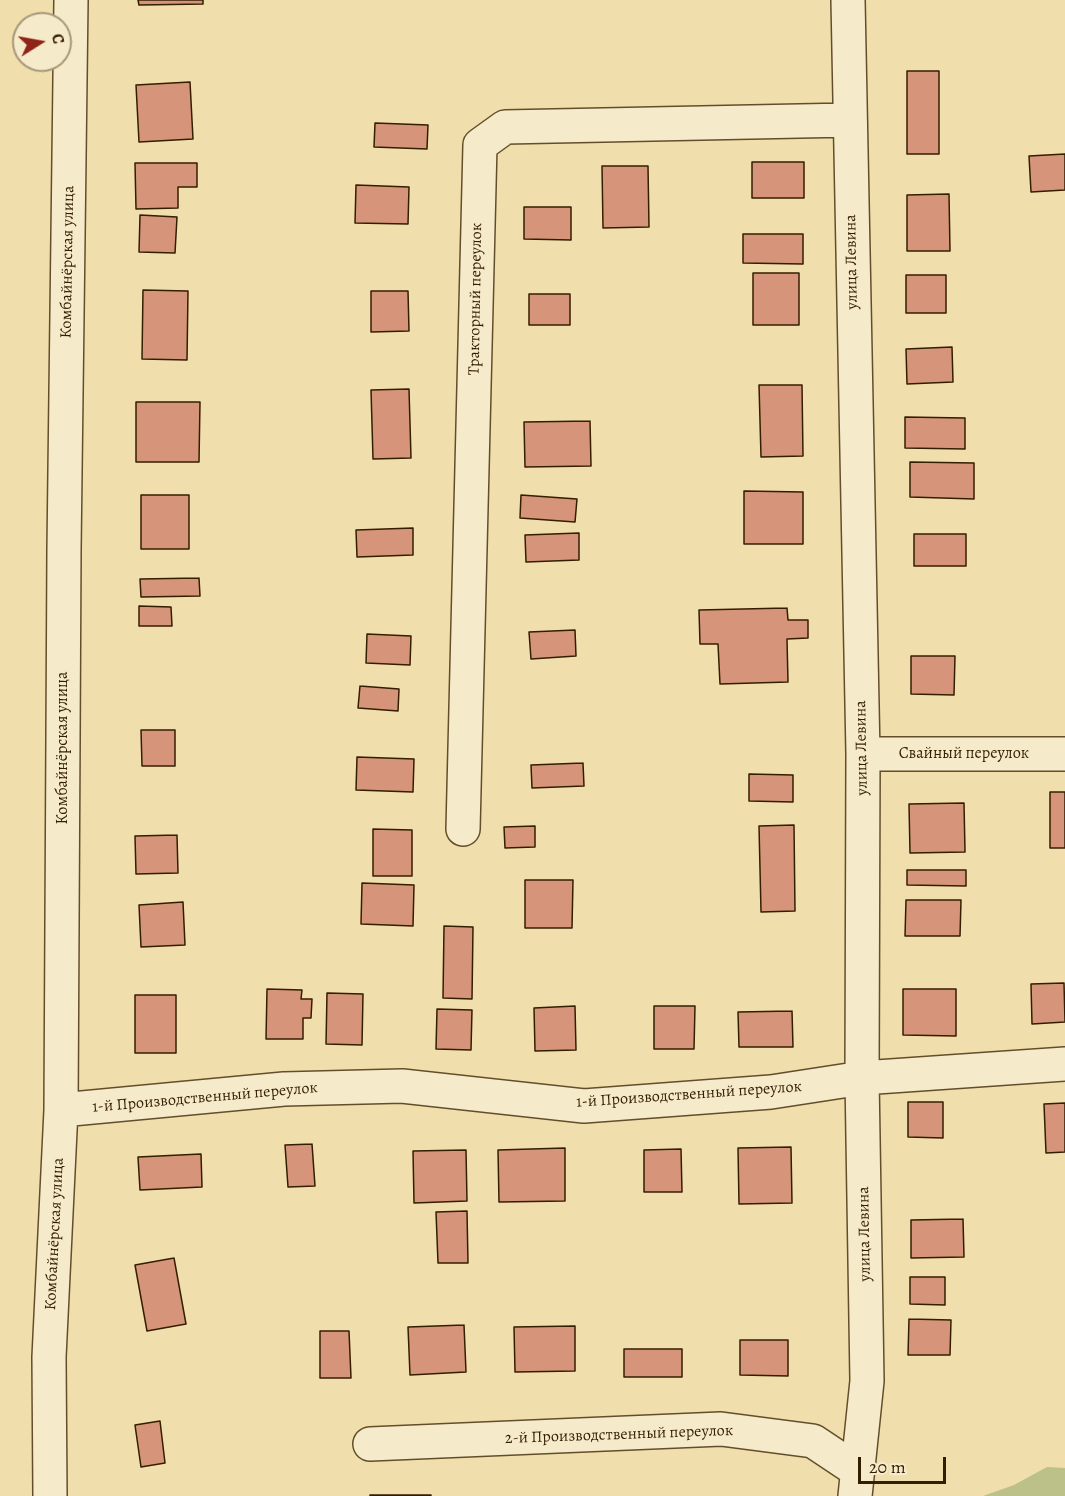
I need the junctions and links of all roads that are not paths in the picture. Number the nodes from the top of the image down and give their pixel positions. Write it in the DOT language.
graph roads {
  1 [pos="71,0"];
  2 [pos="848,0"];
  3 [pos="849,120"];
  4 [pos="863,754"];
  5 [pos="1065,754"];
  6 [pos="464,829"];
  7 [pos="1065,1064"];
  8 [pos="862,1078"];
  9 [pos="61,1110"];
  10 [pos="370,1444"];
  11 [pos="857,1483"];
  12 [pos="50,1496"];
  1 -- 9 [label="street, Комбайнёрская улица"];
  2 -- 3 [label="street, улица Левина"];
  3 -- 4 [label="street, улица Левина"];
  3 -- 6 [label="street, Тракторный переулок"];
  4 -- 5 [label="street, Свайный переулок"];
  4 -- 8 [label="street, улица Левина"];
  7 -- 8 [label="street, 1-й Производственный переулок"];
  8 -- 9 [label="street, 1-й Производственный переулок"];
  8 -- 11 [label="street, улица Левина"];
  9 -- 12 [label="street, Комбайнёрская улица"];
  10 -- 11 [label="street, 2-й Производственный переулок"];
}
